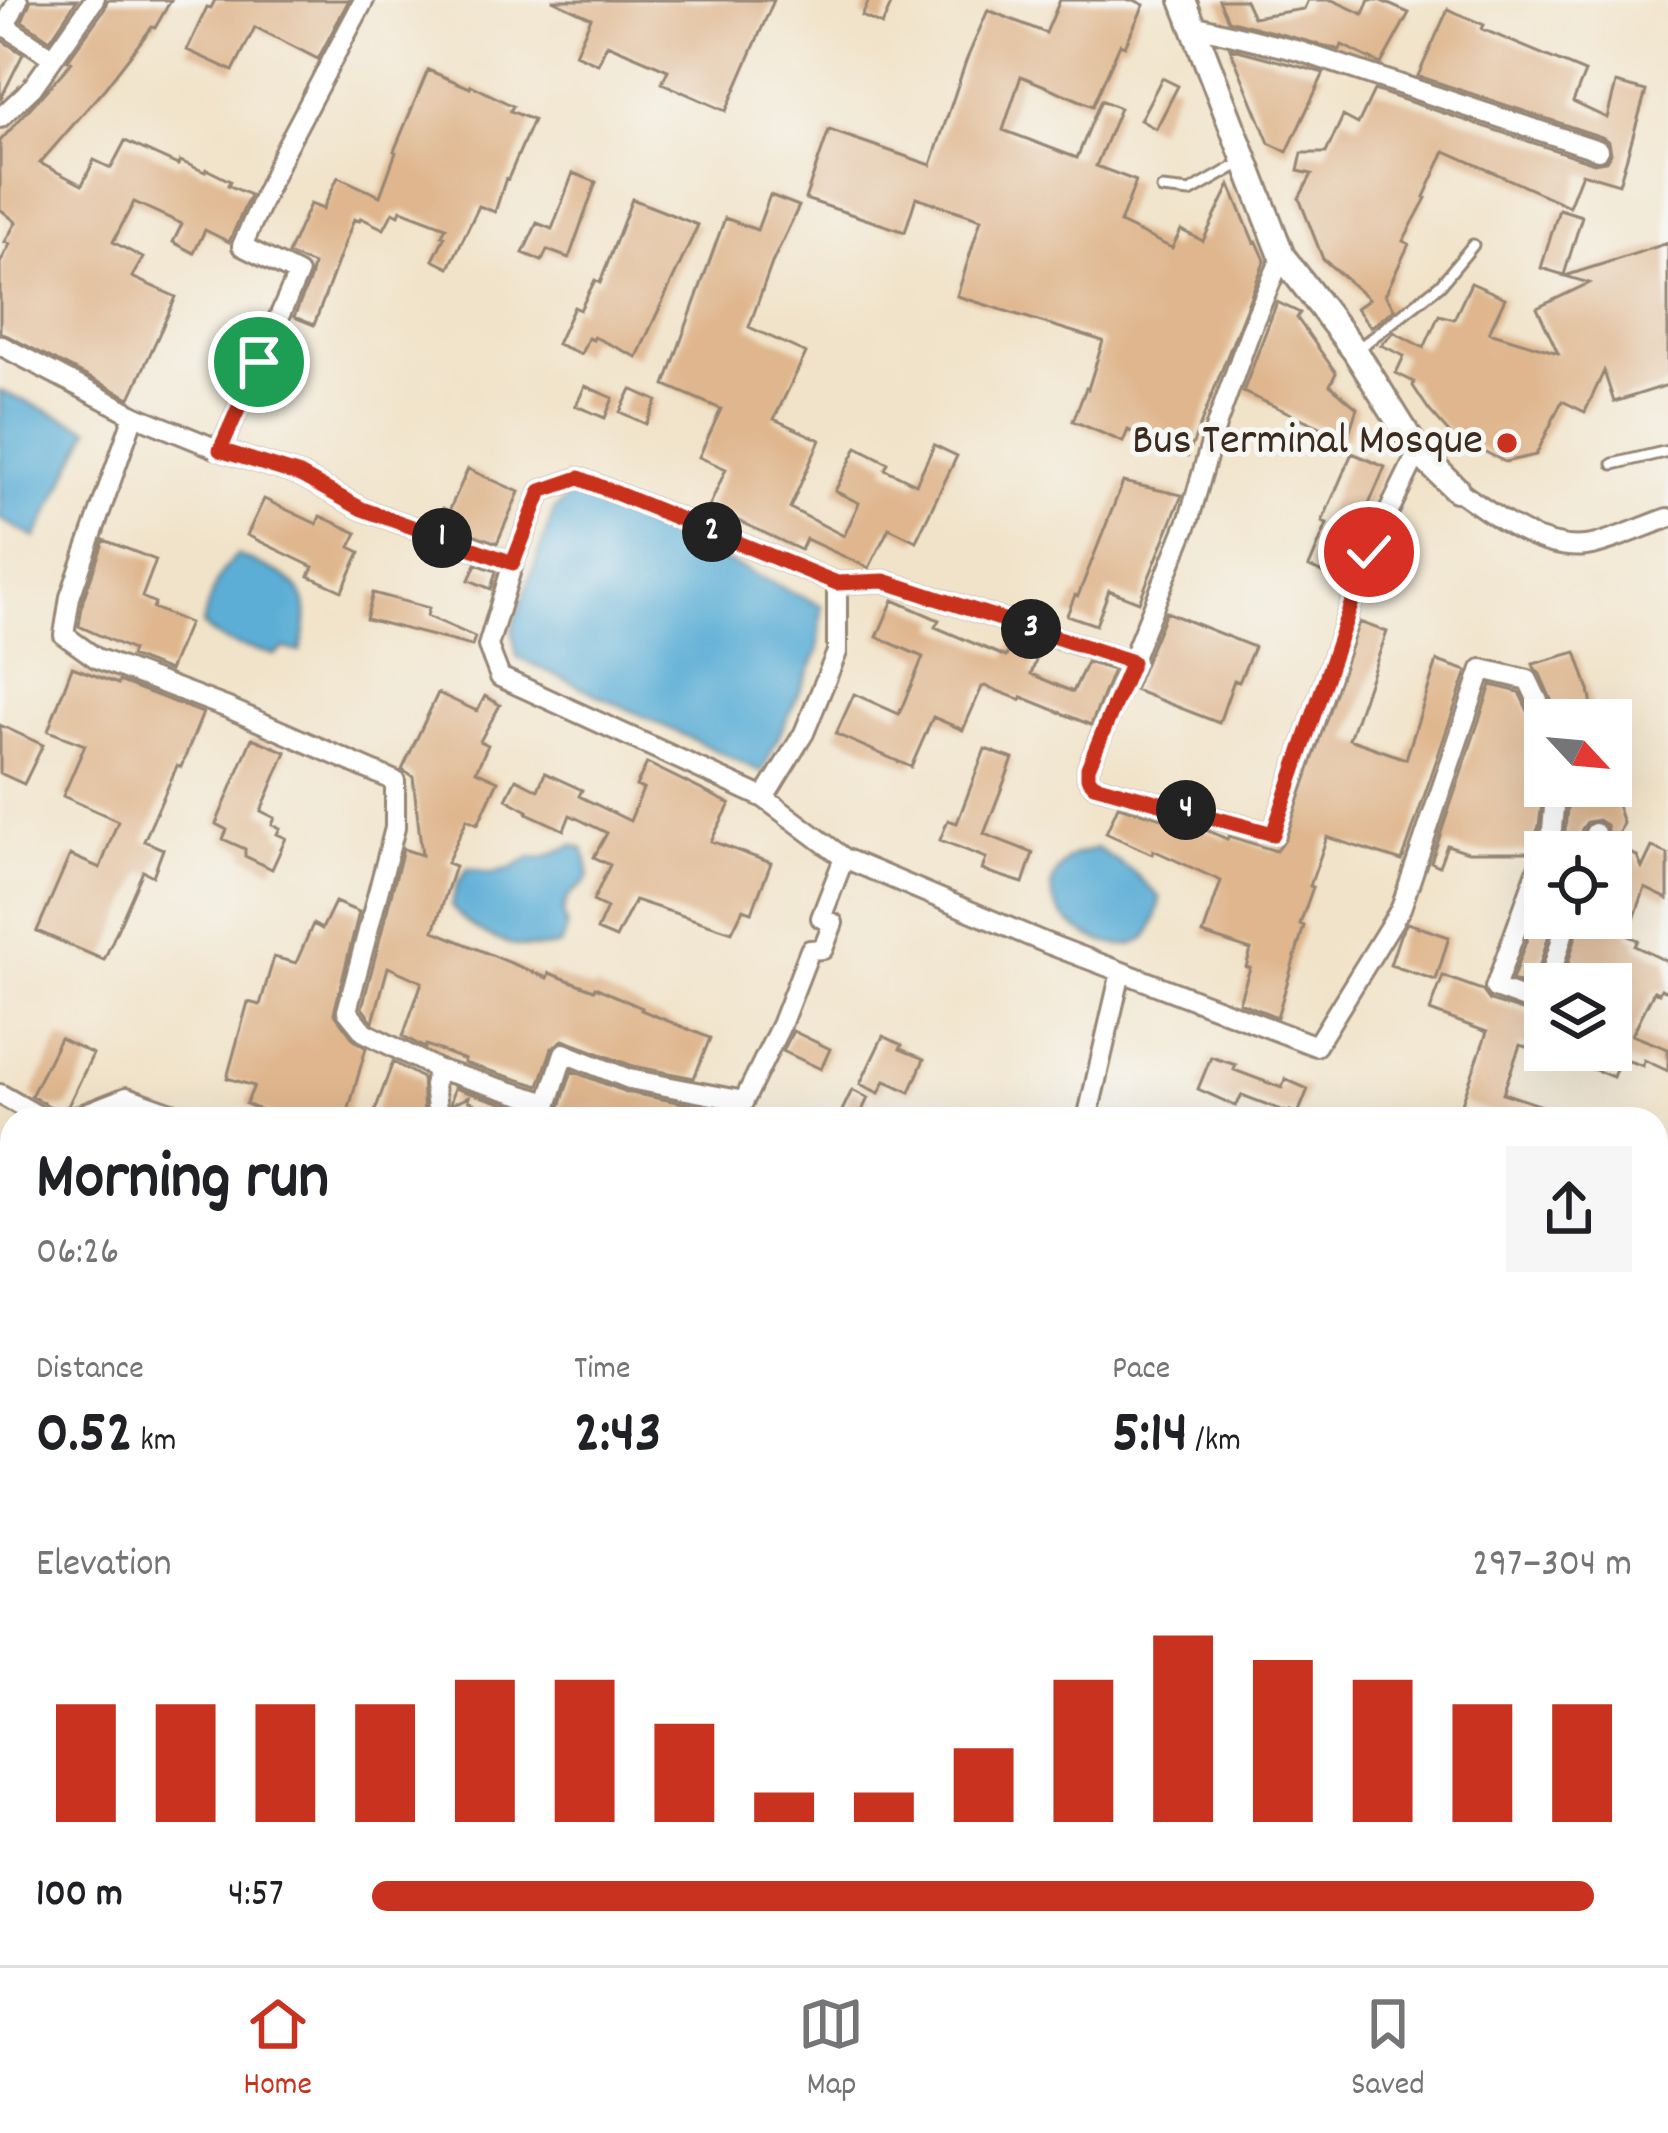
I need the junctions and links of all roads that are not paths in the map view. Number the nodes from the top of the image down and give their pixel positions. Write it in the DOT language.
graph roads {
  1 [pos="17,0"];
  2 [pos="94,0"];
  3 [pos="364,0"];
  4 [pos="1183,0"];
  5 [pos="1193,25"];
  6 [pos="53,58"];
  7 [pos="0,118"];
  8 [pos="1598,150"];
  9 [pos="1246,160"];
  10 [pos="1162,189"];
  11 [pos="1473,245"];
  12 [pos="1282,256"];
  13 [pos="0,345"];
  14 [pos="1354,351"];
  15 [pos="134,415"];
  16 [pos="220,450"];
  17 [pos="1668,451"];
  18 [pos="1418,452"];
  19 [pos="1613,464"];
  20 [pos="1456,489"];
  21 [pos="1668,518"];
  22 [pos="513,563"];
  23 [pos="837,583"];
  24 [pos="1132,662"];
  25 [pos="1537,699"];
  26 [pos="764,798"];
  27 [pos="1554,807"];
  28 [pos="844,858"];
  29 [pos="1121,972"];
  30 [pos="1524,998"];
  31 [pos="437,1070"];
  32 [pos="101,1107"];
  33 [pos="155,1107"];
  34 [pos="436,1107"];
  35 [pos="534,1107"];
  36 [pos="546,1107"];
  37 [pos="729,1107"];
  38 [pos="741,1107"];
  39 [pos="1090,1107"];
  1 -- 6 [label="street"];
  2 -- 6 [label="street"];
  3 -- 16 [label="street"];
  4 -- 5 [label="main road"];
  5 -- 8 [label="street"];
  5 -- 9 [label="main road"];
  6 -- 7 [label="street"];
  9 -- 10 [label="lane"];
  9 -- 12 [label="main road"];
  11 -- 14 [label="lane"];
  12 -- 14 [label="main road"];
  12 -- 24 [label="street"];
  13 -- 15 [label="street"];
  14 -- 18 [label="main road"];
  15 -- 16 [label="street"];
  15 -- 31 [label="street"];
  16 -- 22 [label="street"];
  17 -- 19 [label="lane"];
  18 -- 20 [label="main road"];
  18 -- 24 [label="street"];
  20 -- 21 [label="street"];
  22 -- 23 [label="street"];
  22 -- 26 [label="street"];
  23 -- 24 [label="street"];
  23 -- 26 [label="street"];
  25 -- 29 [label="street"];
  26 -- 28 [label="street"];
  27 -- 30 [label="street"];
  28 -- 29 [label="street"];
  28 -- 38 [label="street"];
  29 -- 39 [label="street"];
  31 -- 34 [label="street"];
  31 -- 35 [label="street"];
  32 -- 33 [label="street"];
  36 -- 37 [label="street"];
}
